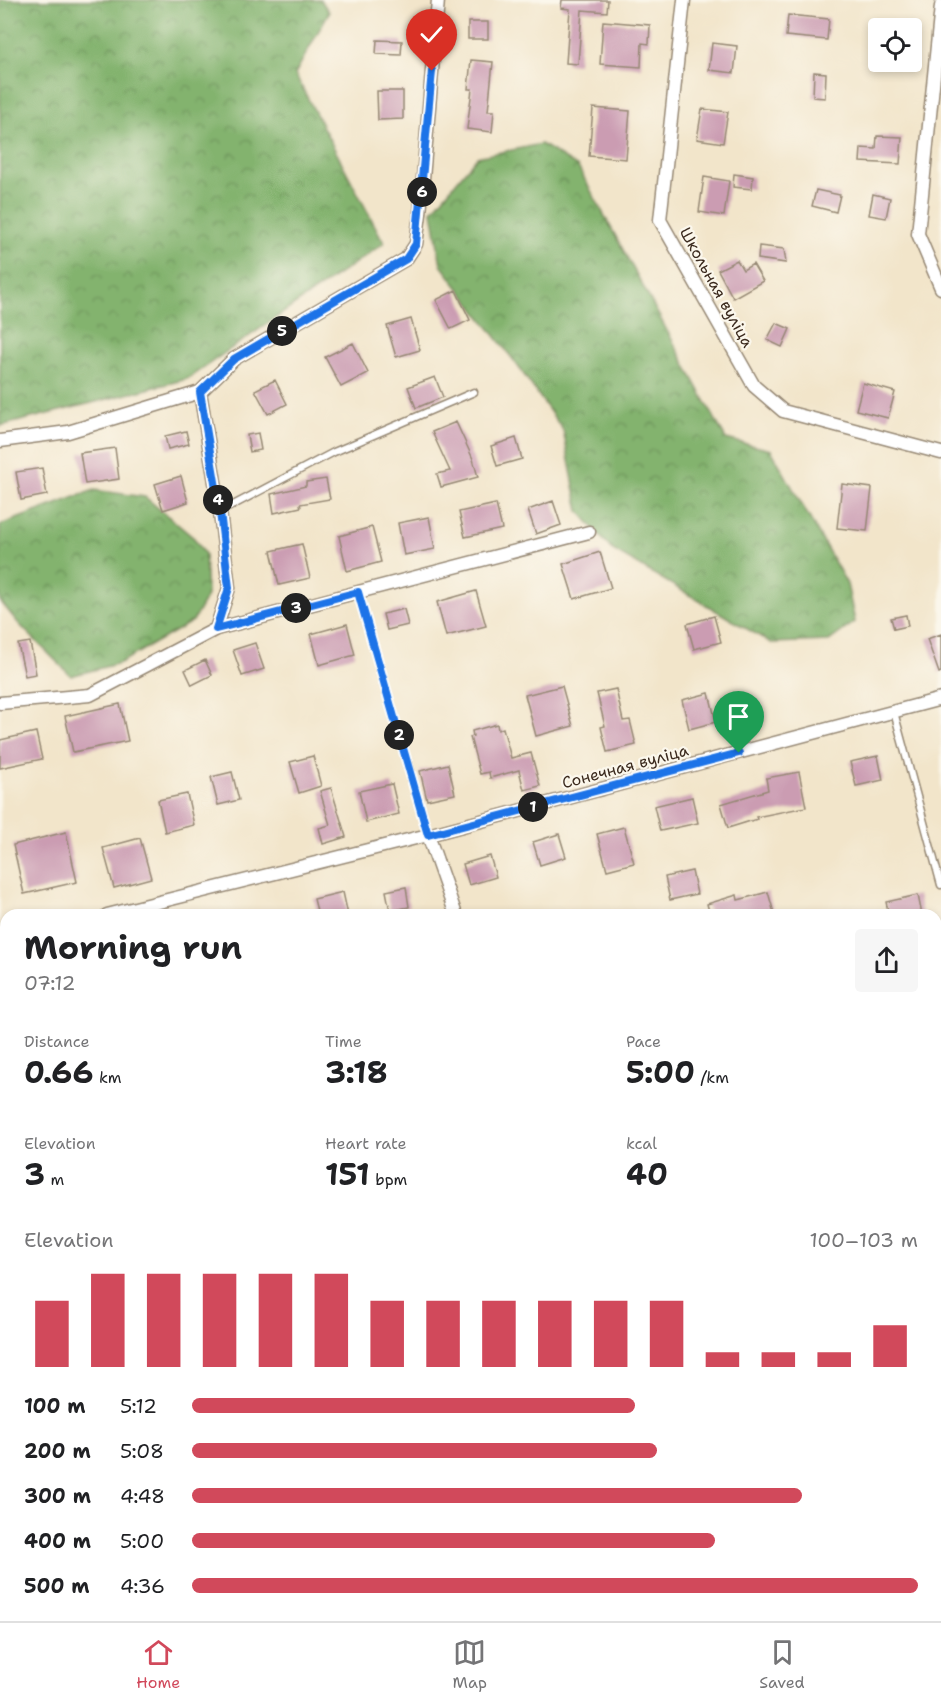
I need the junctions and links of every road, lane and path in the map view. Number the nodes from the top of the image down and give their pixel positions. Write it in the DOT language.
graph roads {
  1 [pos="438,0"];
  2 [pos="684,0"];
  3 [pos="941,6"];
  4 [pos="941,288"];
  5 [pos="200,392"];
  6 [pos="474,392"];
  7 [pos="0,441"];
  8 [pos="941,453"];
  9 [pos="220,512"];
  10 [pos="589,532"];
  11 [pos="358,592"];
  12 [pos="216,629"];
  13 [pos="941,699"];
  14 [pos="0,703"];
  15 [pos="894,712"];
  16 [pos="428,835"];
  17 [pos="941,885"];
  18 [pos="131,909"];
  19 [pos="454,909"];
  1 -- 5 [label="street"];
  2 -- 8 [label="street, Школьная вуліца"];
  3 -- 4 [label="street"];
  5 -- 7 [label="street"];
  5 -- 9 [label="street"];
  6 -- 9 [label="lane"];
  9 -- 12 [label="street"];
  10 -- 11 [label="street"];
  11 -- 12 [label="street"];
  11 -- 16 [label="lane"];
  12 -- 14 [label="street"];
  13 -- 15 [label="street, Сонечная вуліца"];
  15 -- 16 [label="street, Сонечная вуліца"];
  15 -- 17 [label="lane"];
  16 -- 18 [label="street, Сонечная вуліца"];
  16 -- 19 [label="street"];
}
